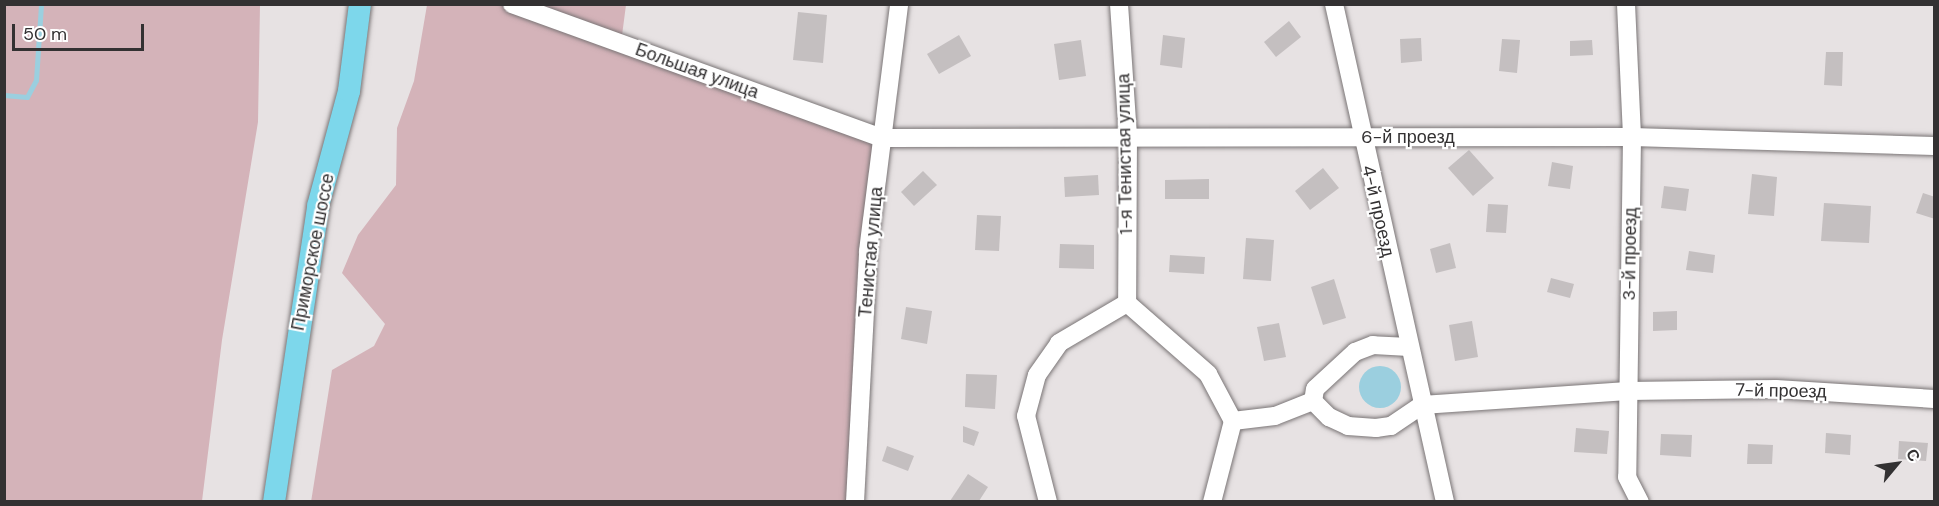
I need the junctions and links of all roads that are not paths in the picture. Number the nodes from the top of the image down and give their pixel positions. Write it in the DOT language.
graph roads {
  1 [pos="360,4"];
  2 [pos="512,4"];
  3 [pos="899,4"];
  4 [pos="1119,4"];
  5 [pos="1334,4"];
  6 [pos="1626,4"];
  7 [pos="1128,135"];
  8 [pos="1361,136"];
  9 [pos="1632,137"];
  10 [pos="882,138"];
  11 [pos="1935,146"];
  12 [pos="1127,303"];
  13 [pos="1409,347"];
  14 [pos="1628,391"];
  15 [pos="1935,399"];
  16 [pos="1313,401"];
  17 [pos="1422,405"];
  18 [pos="1233,422"];
  19 [pos="274,501"];
  20 [pos="855,501"];
  21 [pos="1048,501"];
  22 [pos="1212,501"];
  23 [pos="1445,501"];
  24 [pos="1640,501"];
  1 -- 19 [label="main road, Приморское шоссе"];
  2 -- 10 [label="street, Большая улица"];
  3 -- 10 [label="street, Тенистая улица"];
  4 -- 7 [label="street, 1-я Тенистая улица"];
  5 -- 8 [label="street, 4-й проезд"];
  6 -- 9 [label="street, 3-й проезд"];
  7 -- 8 [label="street, 6-й проезд"];
  7 -- 10 [label="street, 6-й проезд"];
  7 -- 12 [label="street, 1-я Тенистая улица"];
  8 -- 9 [label="street, 6-й проезд"];
  8 -- 13 [label="street, 4-й проезд"];
  9 -- 11 [label="street, 6-й проезд"];
  9 -- 14 [label="street, 3-й проезд"];
  10 -- 20 [label="street, Тенистая улица"];
  12 -- 18 [label="street"];
  12 -- 21 [label="street"];
  13 -- 16 [label="street"];
  13 -- 17 [label="street"];
  14 -- 15 [label="street, 7-й проезд"];
  14 -- 17 [label="street, 7-й проезд"];
  14 -- 24 [label="street, 3-й проезд"];
  16 -- 17 [label="street"];
  16 -- 18 [label="street"];
  17 -- 23 [label="street"];
  18 -- 22 [label="street"];
}
